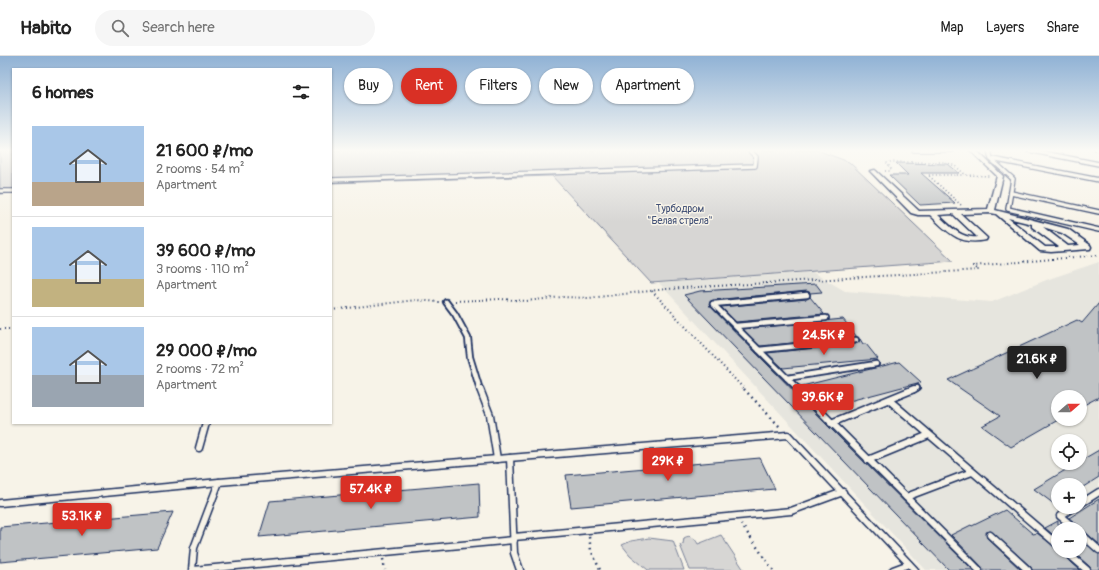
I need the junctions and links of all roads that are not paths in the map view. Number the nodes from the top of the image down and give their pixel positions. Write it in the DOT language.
graph roads {
  1 [pos="513,174"];
  2 [pos="876,174"];
  3 [pos="998,174"];
  4 [pos="1008,174"];
  5 [pos="1069,174"];
  6 [pos="332,180"];
  7 [pos="1099,180"];
  8 [pos="0,191"];
  9 [pos="12,191"];
  10 [pos="1011,193"];
  11 [pos="991,211"];
  12 [pos="932,212"];
  13 [pos="955,212"];
  14 [pos="1099,212"];
  15 [pos="999,214"];
  16 [pos="1032,222"];
  17 [pos="1099,230"];
  18 [pos="1067,249"];
  19 [pos="807,295"];
  20 [pos="446,302"];
  21 [pos="826,318"];
  22 [pos="736,326"];
  23 [pos="856,340"];
  24 [pos="759,350"];
  25 [pos="876,364"];
  26 [pos="787,378"];
  27 [pos="917,388"];
  28 [pos="889,400"];
  29 [pos="830,423"];
  30 [pos="206,424"];
  31 [pos="928,434"];
  32 [pos="199,448"];
  33 [pos="510,458"];
  34 [pos="497,459"];
  35 [pos="868,460"];
  36 [pos="972,472"];
  37 [pos="219,482"];
  38 [pos="843,492"];
  39 [pos="1099,492"];
  40 [pos="906,497"];
  41 [pos="1087,500"];
  42 [pos="0,503"];
  43 [pos="1063,514"];
  44 [pos="1067,522"];
  45 [pos="990,535"];
  46 [pos="514,539"];
  47 [pos="1051,539"];
  48 [pos="1087,539"];
  49 [pos="1099,550"];
  50 [pos="1073,558"];
  51 [pos="909,564"];
  52 [pos="193,570"];
  53 [pos="520,570"];
  54 [pos="893,570"];
  55 [pos="915,570"];
  56 [pos="979,570"];
  57 [pos="1028,570"];
  58 [pos="1087,570"];
  1 -- 6 [label="lane"];
  2 -- 12 [label="street"];
  3 -- 11 [label="street"];
  4 -- 10 [label="lane"];
  5 -- 7 [label="lane"];
  8 -- 9 [label="lane"];
  10 -- 14 [label="lane"];
  10 -- 17 [label="lane"];
  11 -- 13 [label="street"];
  11 -- 15 [label="street"];
  12 -- 13 [label="street"];
  12 -- 13 [label="street"];
  15 -- 16 [label="street"];
  15 -- 18 [label="street"];
  16 -- 18 [label="street"];
  16 -- 18 [label="street"];
  19 -- 22 [label="lane"];
  20 -- 34 [label="lane"];
  21 -- 22 [label="lane"];
  22 -- 24 [label="lane"];
  23 -- 24 [label="lane"];
  24 -- 26 [label="lane"];
  25 -- 26 [label="lane"];
  26 -- 29 [label="lane"];
  27 -- 28 [label="lane"];
  28 -- 29 [label="lane"];
  28 -- 31 [label="lane"];
  29 -- 35 [label="lane"];
  30 -- 32 [label="lane"];
  31 -- 35 [label="lane"];
  31 -- 36 [label="lane"];
  33 -- 34 [label="lane"];
  33 -- 38 [label="lane"];
  33 -- 46 [label="lane"];
  34 -- 37 [label="lane"];
  35 -- 40 [label="lane"];
  36 -- 40 [label="lane"];
  36 -- 47 [label="lane"];
  37 -- 42 [label="lane"];
  37 -- 52 [label="lane"];
  38 -- 46 [label="lane"];
  38 -- 51 [label="lane"];
  39 -- 41 [label="lane"];
  40 -- 56 [label="lane"];
  43 -- 44 [label="lane"];
  45 -- 57 [label="lane"];
  46 -- 52 [label="lane"];
  46 -- 53 [label="lane"];
  48 -- 49 [label="lane"];
  50 -- 58 [label="lane"];
  51 -- 54 [label="lane"];
  51 -- 55 [label="lane"];
}
